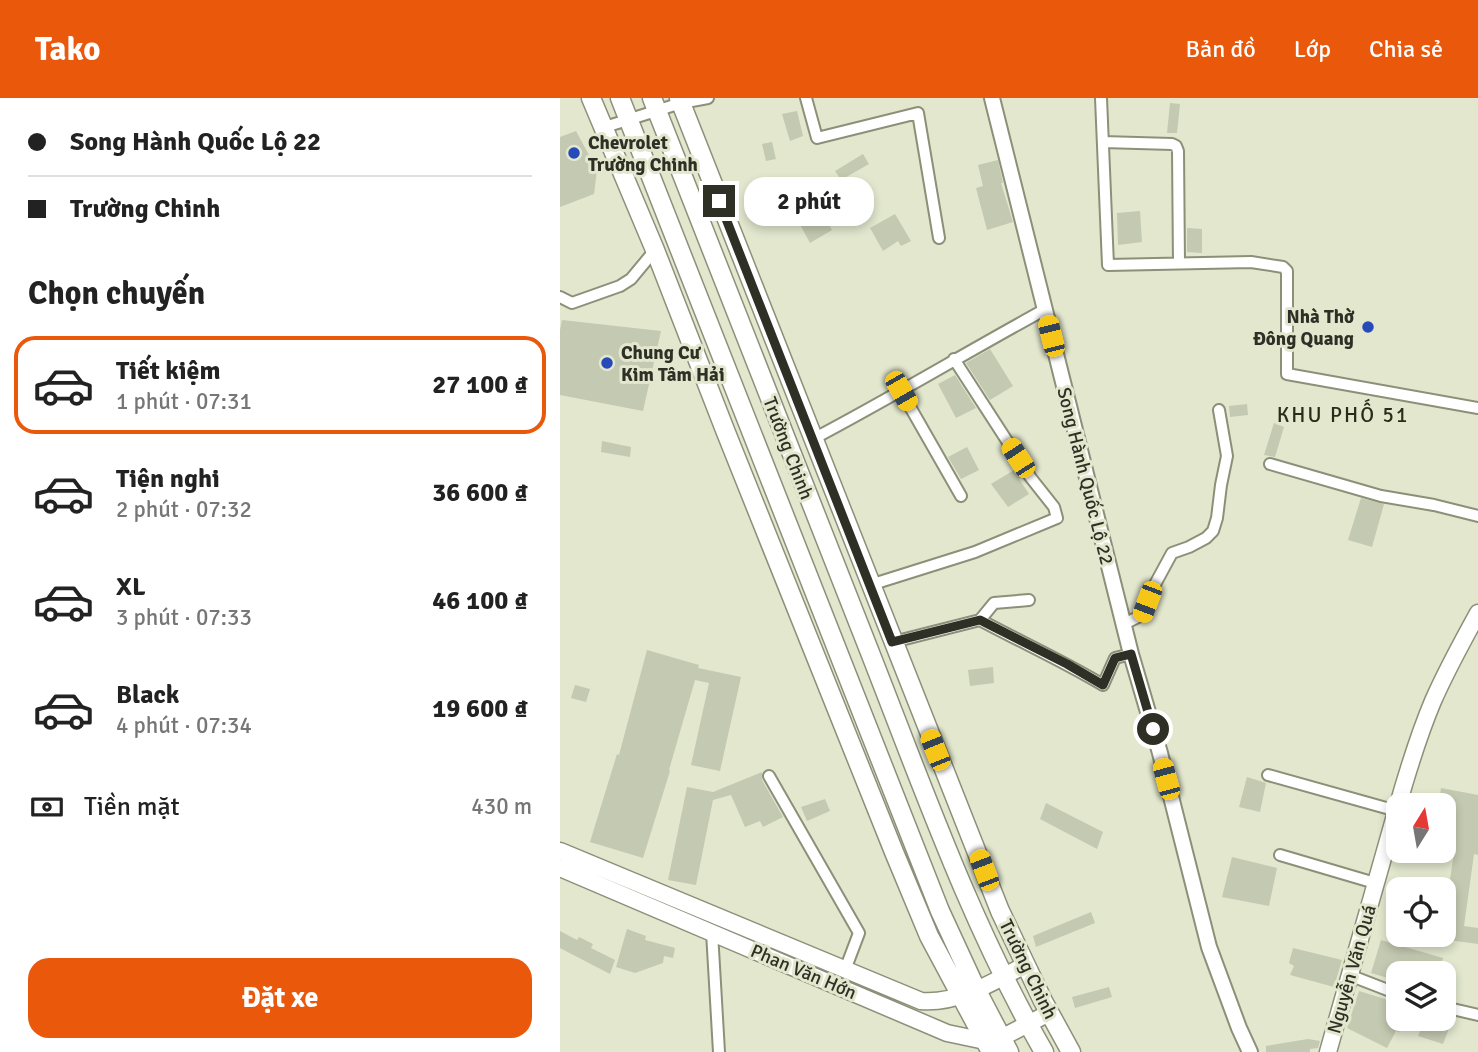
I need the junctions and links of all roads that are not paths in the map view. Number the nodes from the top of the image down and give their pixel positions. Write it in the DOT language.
graph roads {
  1 [pos="591,98"];
  2 [pos="620,98"];
  3 [pos="708,98"];
  4 [pos="806,98"];
  5 [pos="992,98"];
  6 [pos="1101,98"];
  7 [pos="680,101"];
  8 [pos="655,104"];
  9 [pos="629,119"];
  10 [pos="605,127"];
  11 [pos="1103,142"];
  12 [pos="939,238"];
  13 [pos="655,250"];
  14 [pos="1179,263"];
  15 [pos="560,297"];
  16 [pos="1044,310"];
  17 [pos="954,359"];
  18 [pos="901,391"];
  19 [pos="1478,408"];
  20 [pos="1219,410"];
  21 [pos="813,439"];
  22 [pos="1270,464"];
  23 [pos="961,496"];
  24 [pos="1478,516"];
  25 [pos="870,585"];
  26 [pos="1029,600"];
  27 [pos="1478,613"];
  28 [pos="980,620"];
  29 [pos="1124,624"];
  30 [pos="892,642"];
  31 [pos="1131,654"];
  32 [pos="1268,775"];
  33 [pos="769,776"];
  34 [pos="1402,793"];
  35 [pos="1386,804"];
  36 [pos="1386,848"];
  37 [pos="560,851"];
  38 [pos="1280,855"];
  39 [pos="560,867"];
  40 [pos="610,881"];
  41 [pos="1376,883"];
  42 [pos="712,932"];
  43 [pos="1025,965"];
  44 [pos="845,970"];
  45 [pos="1349,975"];
  46 [pos="1003,976"];
  47 [pos="1386,989"];
  48 [pos="969,993"];
  49 [pos="1456,1010"];
  50 [pos="1049,1013"];
  51 [pos="1478,1015"];
  52 [pos="1028,1024"];
  53 [pos="996,1046"];
  54 [pos="719,1052"];
  55 [pos="1044,1052"];
  56 [pos="1071,1052"];
  57 [pos="1250,1052"];
  58 [pos="1328,1052"];
  1 -- 10 [label="main road, Trường Chinh"];
  2 -- 9 [label="main road, Trường Chinh"];
  3 -- 7 [label="street"];
  4 -- 12 [label="street"];
  5 -- 16 [label="street, Song Hành Quốc Lộ 22"];
  6 -- 11 [label="street"];
  7 -- 8 [label="street"];
  7 -- 21 [label="main road, Trường Chinh"];
  8 -- 9 [label="street"];
  8 -- 46 [label="main road, Trường Chinh"];
  9 -- 10 [label="street"];
  9 -- 48 [label="main road, Trường Chinh"];
  10 -- 13 [label="main road, Trường Chinh"];
  11 -- 14 [label="street"];
  11 -- 14 [label="street"];
  13 -- 15 [label="street"];
  13 -- 48 [label="main road, Trường Chinh"];
  14 -- 19 [label="street"];
  16 -- 17 [label="street"];
  16 -- 29 [label="street, Song Hành Quốc Lộ 22"];
  17 -- 18 [label="street"];
  17 -- 25 [label="street"];
  18 -- 21 [label="street"];
  18 -- 23 [label="street"];
  20 -- 29 [label="street"];
  21 -- 25 [label="main road, Trường Chinh"];
  22 -- 24 [label="street"];
  25 -- 30 [label="main road, Trường Chinh"];
  26 -- 28 [label="street"];
  27 -- 34 [label="main road, Nguyễn Văn Quá"];
  28 -- 30 [label="street"];
  28 -- 31 [label="street"];
  29 -- 31 [label="street, Song Hành Quốc Lộ 22"];
  30 -- 43 [label="main road, Trường Chinh"];
  31 -- 57 [label="street, Song Hành Quốc Lộ 22"];
  32 -- 35 [label="street"];
  33 -- 44 [label="street"];
  36 -- 41 [label="main road, Nguyễn Văn Quá"];
  37 -- 40 [label="main road, Phan Văn Hớn"];
  38 -- 41 [label="street"];
  39 -- 40 [label="main road, Phan Văn Hớn"];
  40 -- 42 [label="main road, Phan Văn Hớn"];
  40 -- 44 [label="main road, Phan Văn Hớn"];
  41 -- 45 [label="main road, Nguyễn Văn Quá"];
  42 -- 53 [label="main road, Phan Văn Hớn"];
  42 -- 54 [label="street"];
  43 -- 46 [label="main road, Phan Văn Hớn"];
  43 -- 50 [label="main road, Trường Chinh"];
  44 -- 48 [label="main road, Phan Văn Hớn"];
  45 -- 47 [label="street"];
  45 -- 58 [label="main road, Nguyễn Văn Quá"];
  46 -- 48 [label="main road, Phan Văn Hớn"];
  46 -- 52 [label="main road, Trường Chinh"];
  48 -- 53 [label="main road, Trường Chinh"];
  49 -- 51 [label="street"];
  50 -- 52 [label="main road"];
  50 -- 56 [label="main road, Trường Chinh"];
  52 -- 53 [label="main road"];
  52 -- 55 [label="main road, Trường Chinh"];
}
